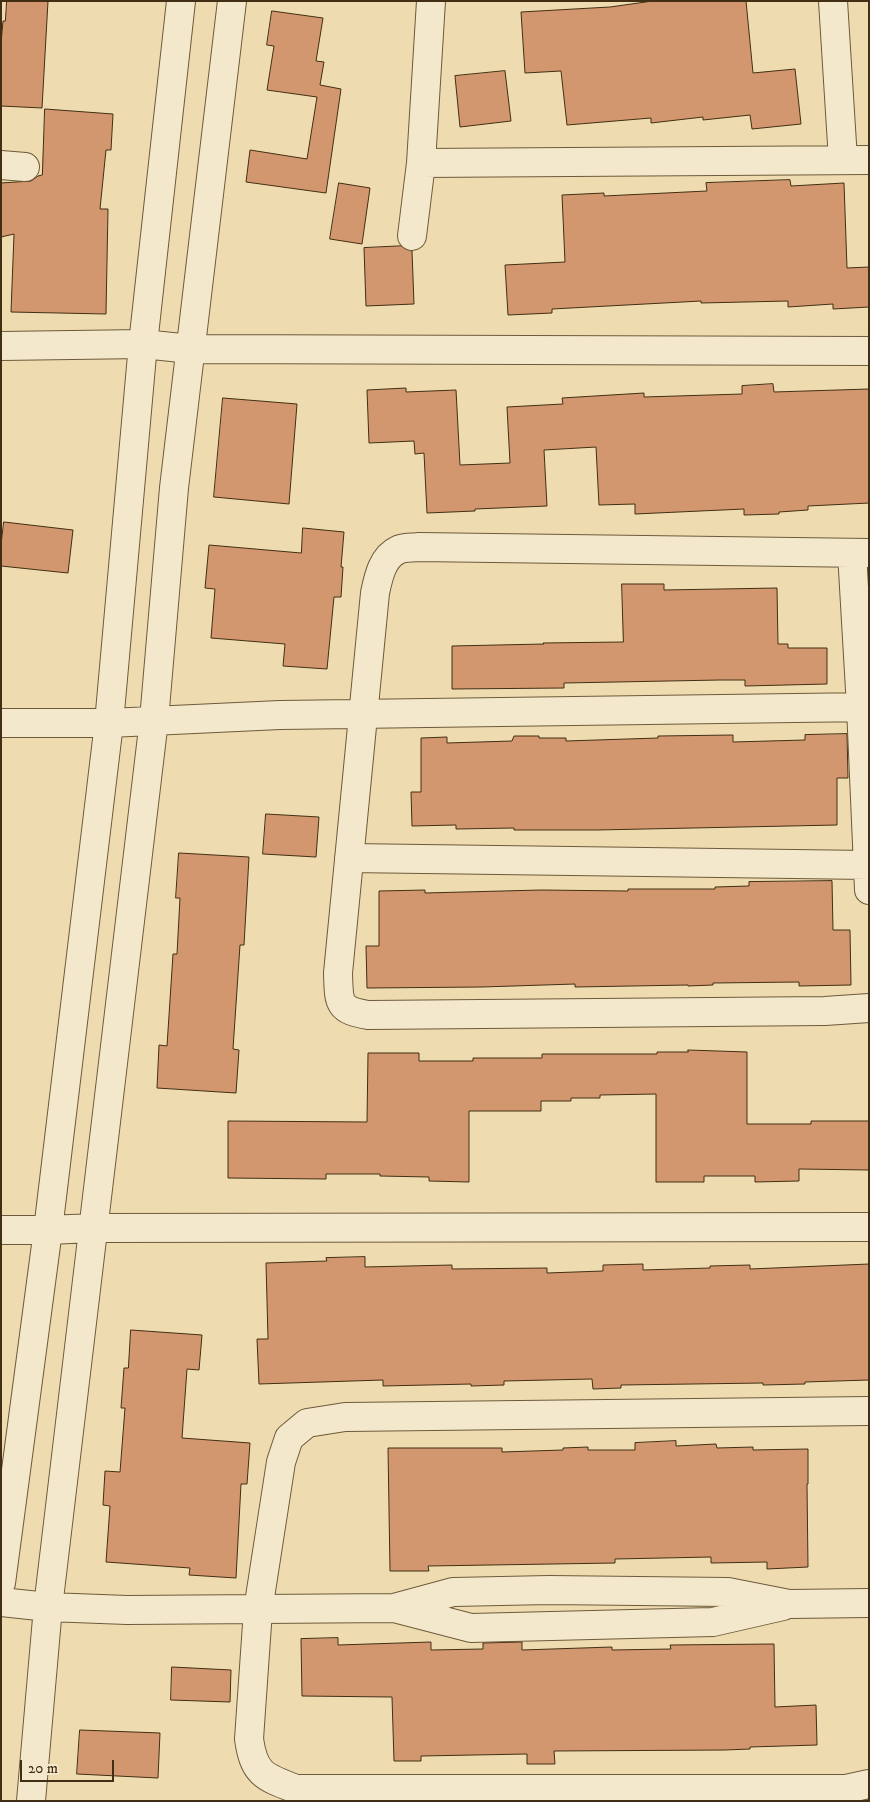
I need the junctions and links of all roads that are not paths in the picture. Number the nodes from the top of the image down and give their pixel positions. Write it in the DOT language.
graph roads {
  1 [pos="181,1"];
  2 [pos="232,1"];
  3 [pos="431,1"];
  4 [pos="833,1"];
  5 [pos="856,160"];
  6 [pos="421,163"];
  7 [pos="412,236"];
  8 [pos="143,344"];
  9 [pos="1,346"];
  10 [pos="191,349"];
  11 [pos="869,351"];
  12 [pos="860,553"];
  13 [pos="865,707"];
  14 [pos="362,714"];
  15 [pos="154,720"];
  16 [pos="1,723"];
  17 [pos="109,723"];
  18 [pos="349,858"];
  19 [pos="868,878"];
  20 [pos="869,1008"];
  21 [pos="869,1227"];
  22 [pos="94,1228"];
  23 [pos="1,1230"];
  24 [pos="48,1230"];
  25 [pos="869,1411"];
  26 [pos="1,1583"];
  27 [pos="1,1602"];
  28 [pos="869,1603"];
  29 [pos="789,1604"];
  30 [pos="48,1607"];
  31 [pos="394,1608"];
  32 [pos="258,1610"];
  33 [pos="869,1784"];
  34 [pos="31,1801"];
  1 -- 8 [label="street"];
  2 -- 10 [label="street"];
  3 -- 6 [label="street"];
  4 -- 5 [label="street"];
  5 -- 6 [label="street"];
  6 -- 7 [label="street"];
  8 -- 9 [label="street"];
  8 -- 10 [label="street"];
  8 -- 17 [label="street"];
  10 -- 11 [label="street"];
  10 -- 15 [label="street"];
  12 -- 13 [label="street"];
  12 -- 14 [label="street"];
  13 -- 14 [label="street"];
  13 -- 19 [label="street"];
  14 -- 15 [label="street"];
  14 -- 18 [label="street"];
  15 -- 17 [label="street"];
  15 -- 22 [label="street"];
  16 -- 17 [label="street"];
  17 -- 24 [label="street"];
  18 -- 19 [label="street"];
  18 -- 20 [label="street"];
  21 -- 22 [label="street"];
  22 -- 24 [label="street"];
  22 -- 30 [label="street"];
  23 -- 24 [label="street"];
  24 -- 26 [label="street"];
  25 -- 32 [label="street"];
  27 -- 30 [label="street"];
  28 -- 29 [label="street"];
  29 -- 31 [label="street"];
  29 -- 31 [label="street"];
  30 -- 32 [label="street"];
  30 -- 34 [label="street"];
  31 -- 32 [label="street"];
  32 -- 33 [label="street"];
}
